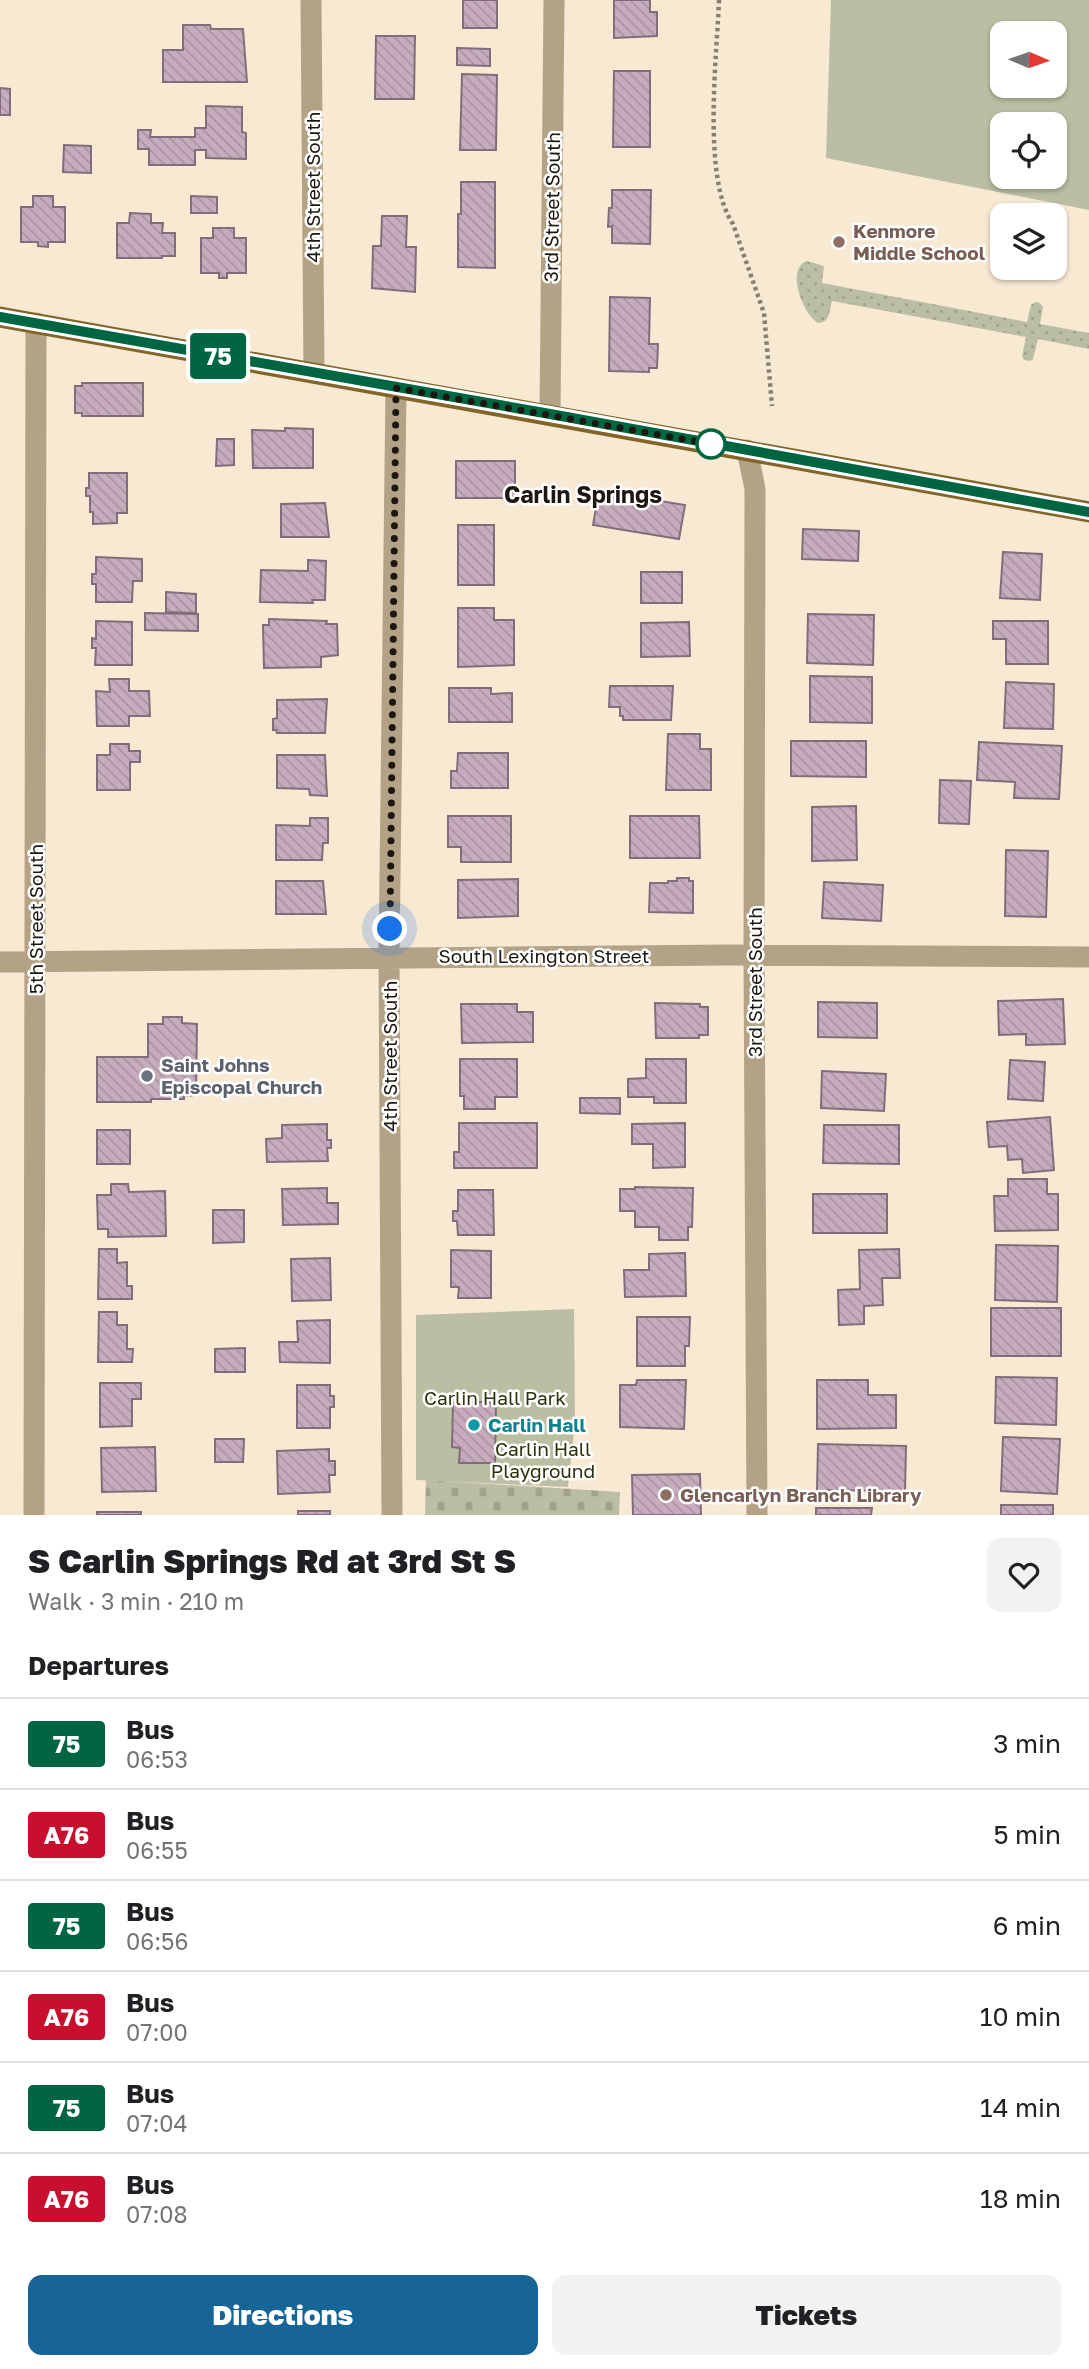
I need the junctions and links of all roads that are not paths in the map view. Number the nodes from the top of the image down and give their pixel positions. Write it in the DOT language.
graph roads {
  1 [pos="311,0"];
  2 [pos="554,0"];
  3 [pos="0,317"];
  4 [pos="36,323"];
  5 [pos="314,373"];
  6 [pos="396,388"];
  7 [pos="550,414"];
  8 [pos="747,450"];
  9 [pos="1089,512"];
  10 [pos="754,955"];
  11 [pos="389,956"];
  12 [pos="1089,957"];
  13 [pos="0,962"];
  14 [pos="36,962"];
  15 [pos="34,1515"];
  16 [pos="392,1515"];
  17 [pos="757,1515"];
  1 -- 5 [label="street, 4th Street South"];
  2 -- 7 [label="street, 3rd Street South"];
  3 -- 4 [label="main road"];
  4 -- 5 [label="main road"];
  4 -- 14 [label="street, 5th Street South"];
  5 -- 6 [label="main road"];
  6 -- 7 [label="main road"];
  6 -- 11 [label="street, 4th Street South"];
  7 -- 8 [label="main road"];
  8 -- 9 [label="main road"];
  8 -- 10 [label="street, 3rd Street South"];
  10 -- 11 [label="street, South Lexington Street"];
  10 -- 12 [label="street, South Lexington Street"];
  10 -- 17 [label="street, 3rd Street South"];
  11 -- 14 [label="street, South Lexington Street"];
  11 -- 16 [label="street, 4th Street South"];
  13 -- 14 [label="street, South Lexington Street"];
  14 -- 15 [label="street, 5th Street South"];
}
